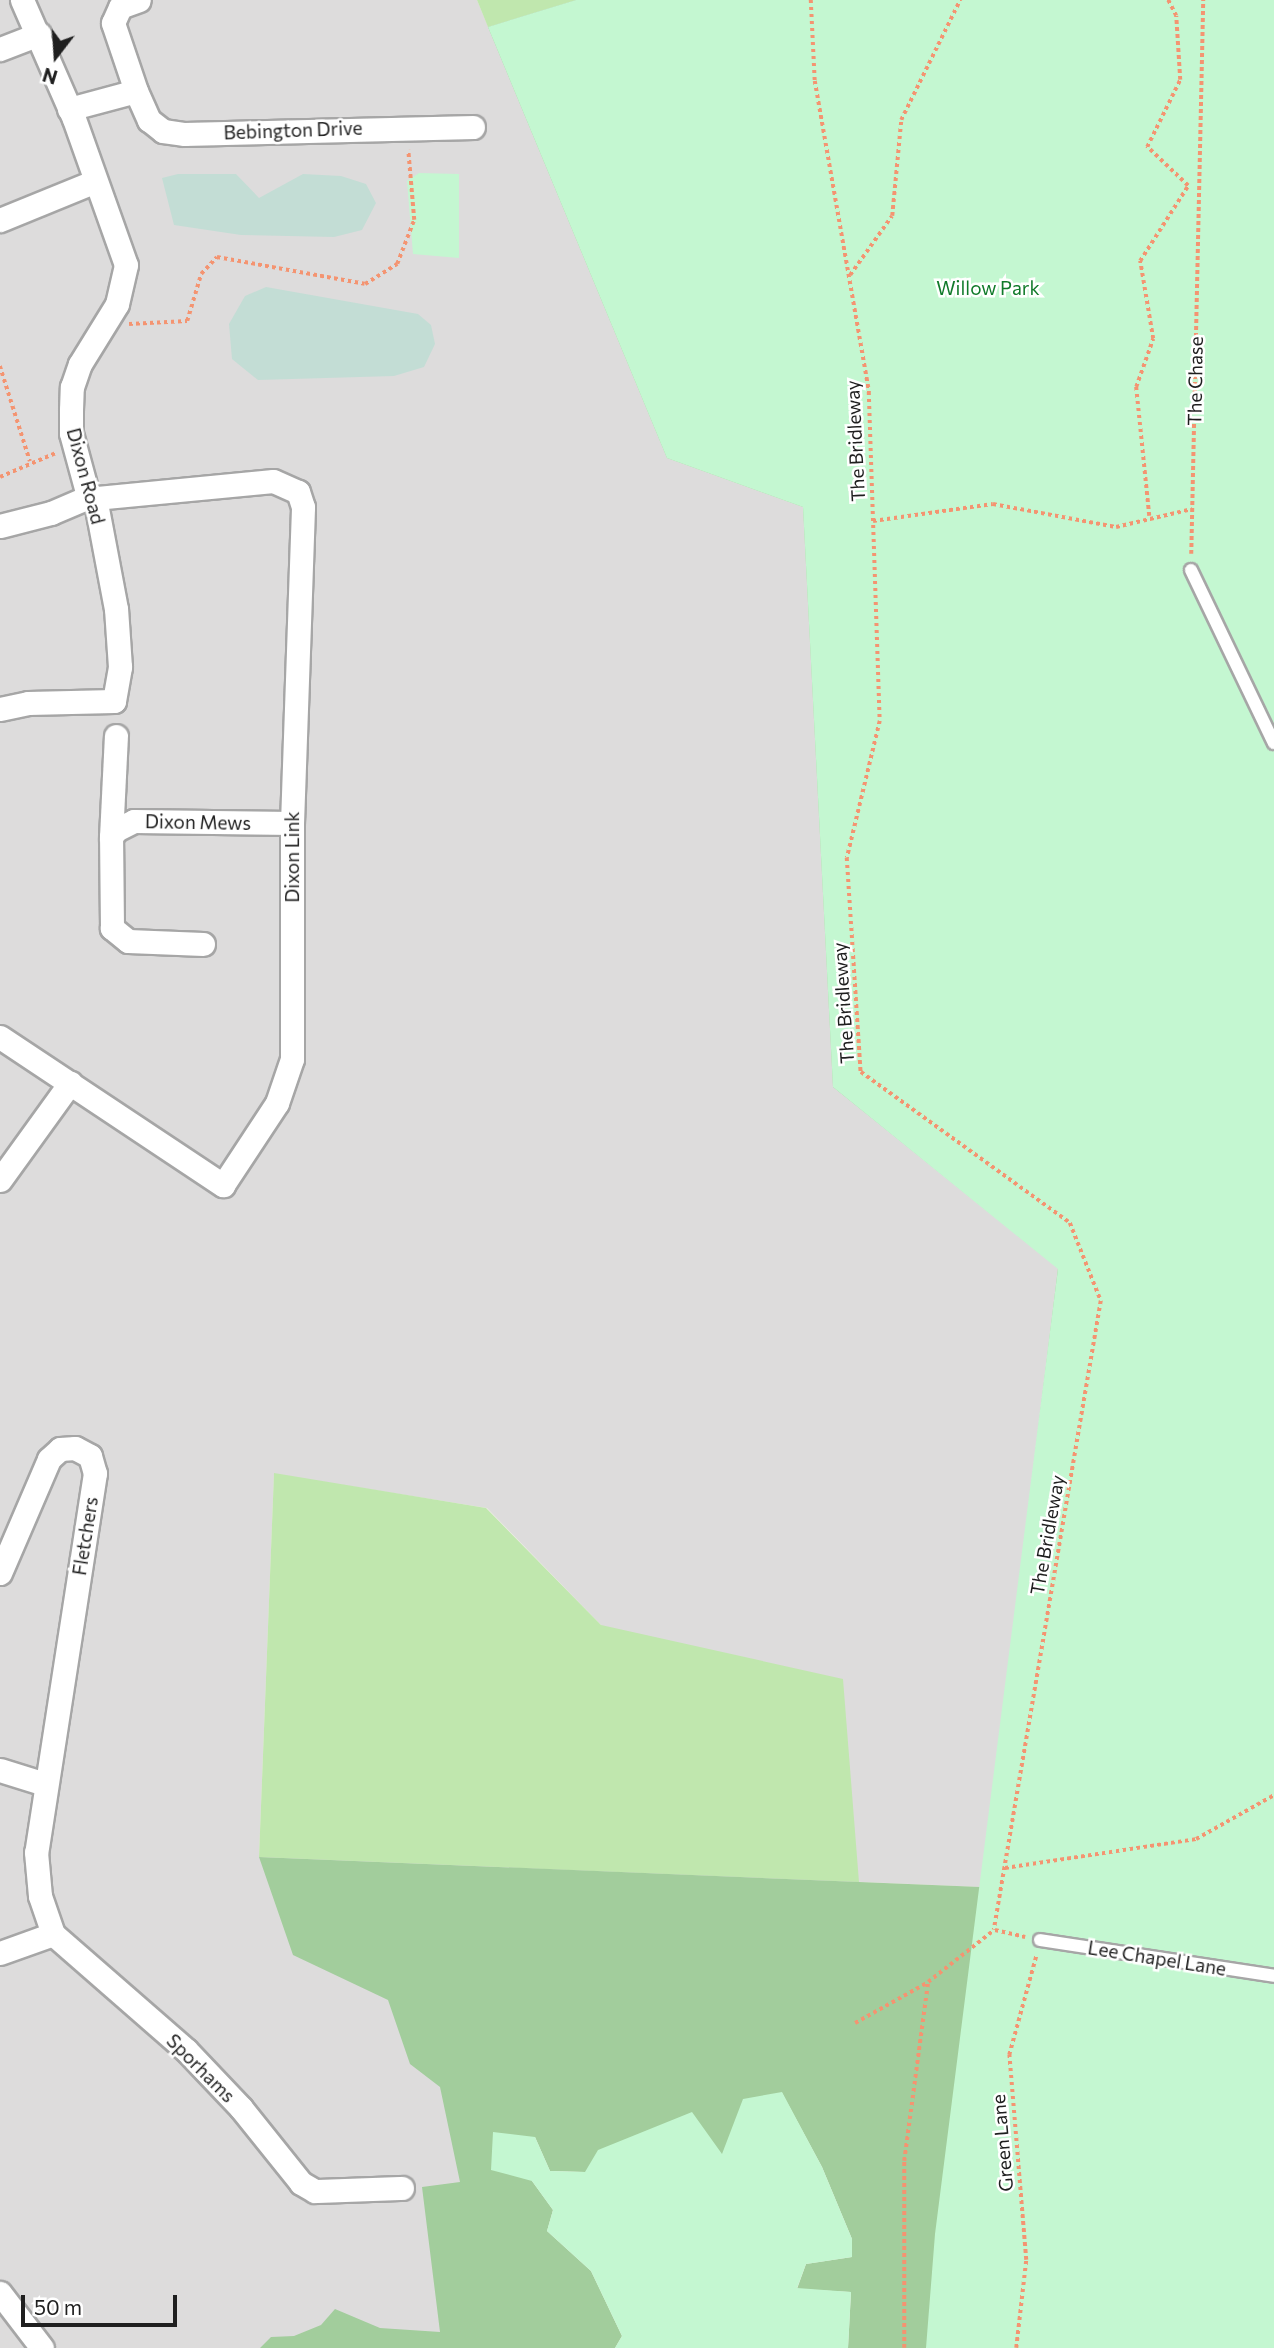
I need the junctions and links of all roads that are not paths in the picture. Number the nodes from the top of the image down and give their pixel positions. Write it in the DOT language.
graph roads {
  1 [pos="22,0"];
  2 [pos="139,0"];
  3 [pos="39,34"];
  4 [pos="0,49"];
  5 [pos="136,91"];
  6 [pos="69,109"];
  7 [pos="473,127"];
  8 [pos="93,182"];
  9 [pos="0,220"];
  10 [pos="93,497"];
  11 [pos="0,526"];
  12 [pos="1191,570"];
  13 [pos="0,709"];
  14 [pos="116,736"];
  15 [pos="1274,743"];
  16 [pos="292,823"];
  17 [pos="111,837"];
  18 [pos="202,944"];
  19 [pos="0,1037"];
  20 [pos="70,1083"];
  21 [pos="0,1180"];
  22 [pos="0,1573"];
  23 [pos="0,1770"];
  24 [pos="45,1784"];
  25 [pos="52,1934"];
  26 [pos="1040,1940"];
  27 [pos="0,1952"];
  28 [pos="1274,1976"];
  29 [pos="402,2188"];
  30 [pos="0,2293"];
  31 [pos="42,2348"];
  1 -- 3 [label="street, Dixon Road"];
  2 -- 5 [label="street, Bebington Drive"];
  3 -- 4 [label="street"];
  3 -- 6 [label="street, Dixon Road"];
  5 -- 6 [label="street"];
  5 -- 7 [label="street, Bebington Drive"];
  6 -- 8 [label="street, Dixon Road"];
  8 -- 9 [label="street"];
  8 -- 10 [label="street, Dixon Road"];
  10 -- 11 [label="street, Dixon Link"];
  10 -- 13 [label="street, Dixon Road"];
  10 -- 16 [label="street, Dixon Link"];
  12 -- 15 [label="lane"];
  14 -- 17 [label="street"];
  16 -- 17 [label="street, Dixon Mews"];
  16 -- 20 [label="street, Dixon Link"];
  17 -- 18 [label="street"];
  19 -- 20 [label="street, Dixon Link"];
  20 -- 21 [label="street"];
  22 -- 24 [label="street, Fletchers"];
  23 -- 24 [label="street"];
  24 -- 25 [label="street, Fletchers"];
  25 -- 27 [label="street"];
  25 -- 29 [label="street, Sporhams"];
  26 -- 28 [label="lane, Lee Chapel Lane"];
  30 -- 31 [label="street"];
}
